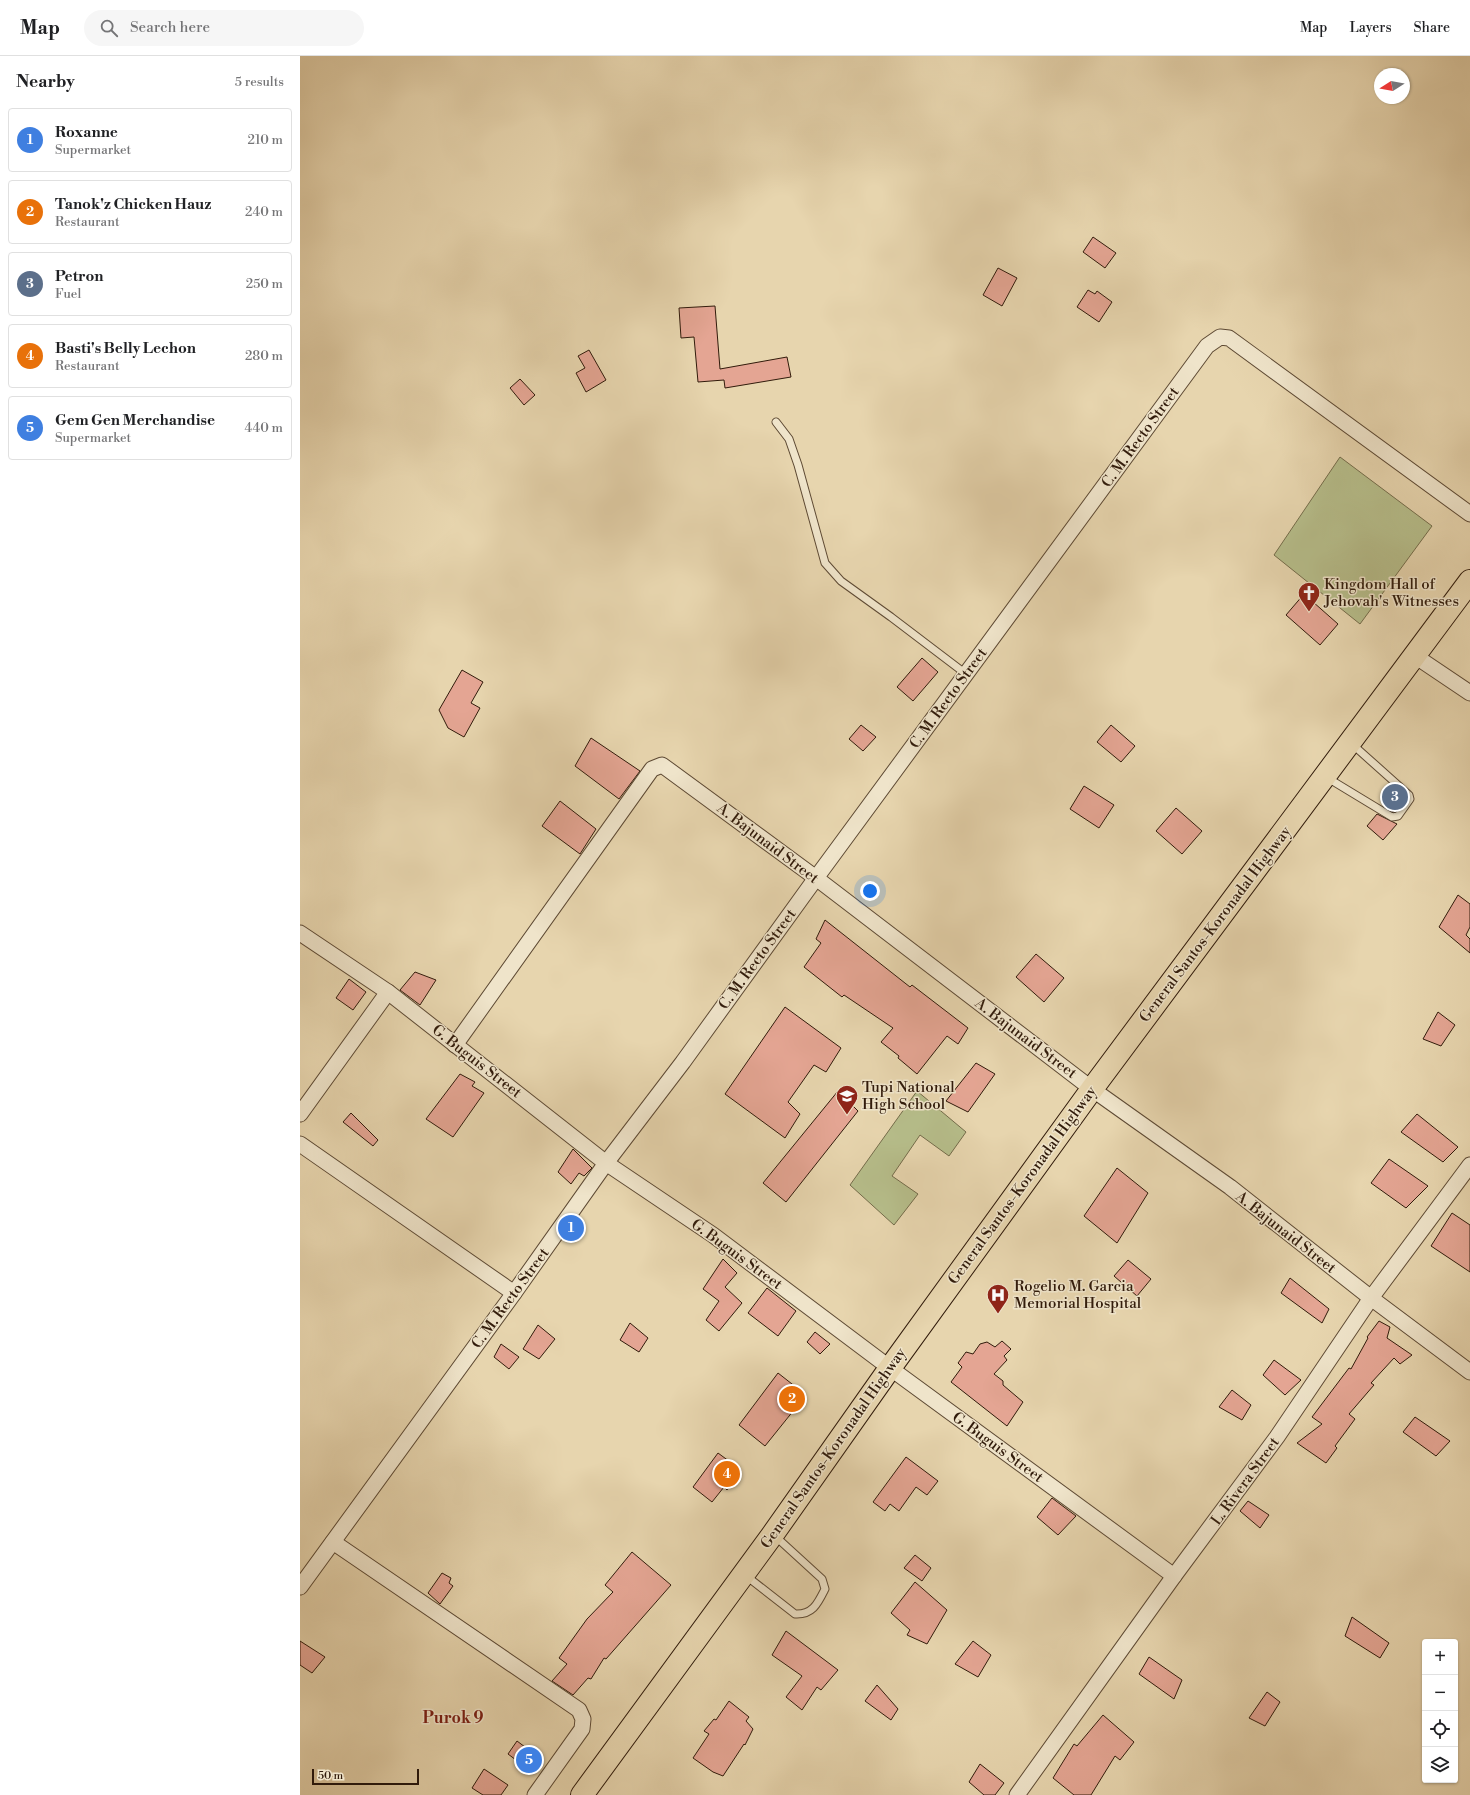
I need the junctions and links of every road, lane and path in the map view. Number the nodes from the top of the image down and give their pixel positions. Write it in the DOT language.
graph roads {
  1 [pos="776,422"];
  2 [pos="1470,514"];
  3 [pos="1470,581"];
  4 [pos="1415,656"];
  5 [pos="966,674"];
  6 [pos="1470,693"];
  7 [pos="1351,742"];
  8 [pos="1326,777"];
  9 [pos="816,878"];
  10 [pos="300,933"];
  11 [pos="388,992"];
  12 [pos="456,1044"];
  13 [pos="1092,1088"];
  14 [pos="300,1114"];
  15 [pos="300,1144"];
  16 [pos="606,1163"];
  17 [pos="1470,1165"];
  18 [pos="514,1293"];
  19 [pos="1371,1298"];
  20 [pos="890,1368"];
  21 [pos="1470,1372"];
  22 [pos="773,1534"];
  23 [pos="333,1542"];
  24 [pos="743,1574"];
  25 [pos="1174,1576"];
  26 [pos="300,1587"];
  27 [pos="535,1795"];
  28 [pos="582,1795"];
  29 [pos="1017,1795"];
  1 -- 5 [label="lane"];
  2 -- 5 [label="street, C. M. Recto Street"];
  3 -- 4 [label="highway, General Santos-Koronadal Highway"];
  4 -- 6 [label="street"];
  4 -- 7 [label="highway, General Santos-Koronadal Highway"];
  5 -- 9 [label="street, C. M. Recto Street"];
  7 -- 8 [label="highway, General Santos-Koronadal Highway"];
  7 -- 8 [label="lane"];
  8 -- 13 [label="highway, General Santos-Koronadal Highway"];
  9 -- 12 [label="street, A. Bajunaid Street"];
  9 -- 13 [label="street, A. Bajunaid Street"];
  9 -- 16 [label="street, C. M. Recto Street"];
  10 -- 11 [label="street, G. Buguis Street"];
  11 -- 12 [label="street, G. Buguis Street"];
  11 -- 14 [label="street"];
  12 -- 16 [label="street, G. Buguis Street"];
  13 -- 19 [label="street, A. Bajunaid Street"];
  13 -- 20 [label="highway, General Santos-Koronadal Highway"];
  15 -- 18 [label="street"];
  16 -- 18 [label="street, C. M. Recto Street"];
  16 -- 20 [label="street, G. Buguis Street"];
  17 -- 19 [label="street, L. Rivera Street"];
  18 -- 23 [label="street, C. M. Recto Street"];
  19 -- 21 [label="street, A. Bajunaid Street"];
  19 -- 25 [label="street, L. Rivera Street"];
  20 -- 22 [label="highway, General Santos-Koronadal Highway"];
  20 -- 25 [label="street, G. Buguis Street"];
  22 -- 24 [label="highway, General Santos-Koronadal Highway"];
  22 -- 24 [label="lane"];
  23 -- 26 [label="street, C. M. Recto Street"];
  23 -- 27 [label="street"];
  24 -- 28 [label="highway, General Santos-Koronadal Highway"];
  25 -- 29 [label="street, L. Rivera Street"];
}
